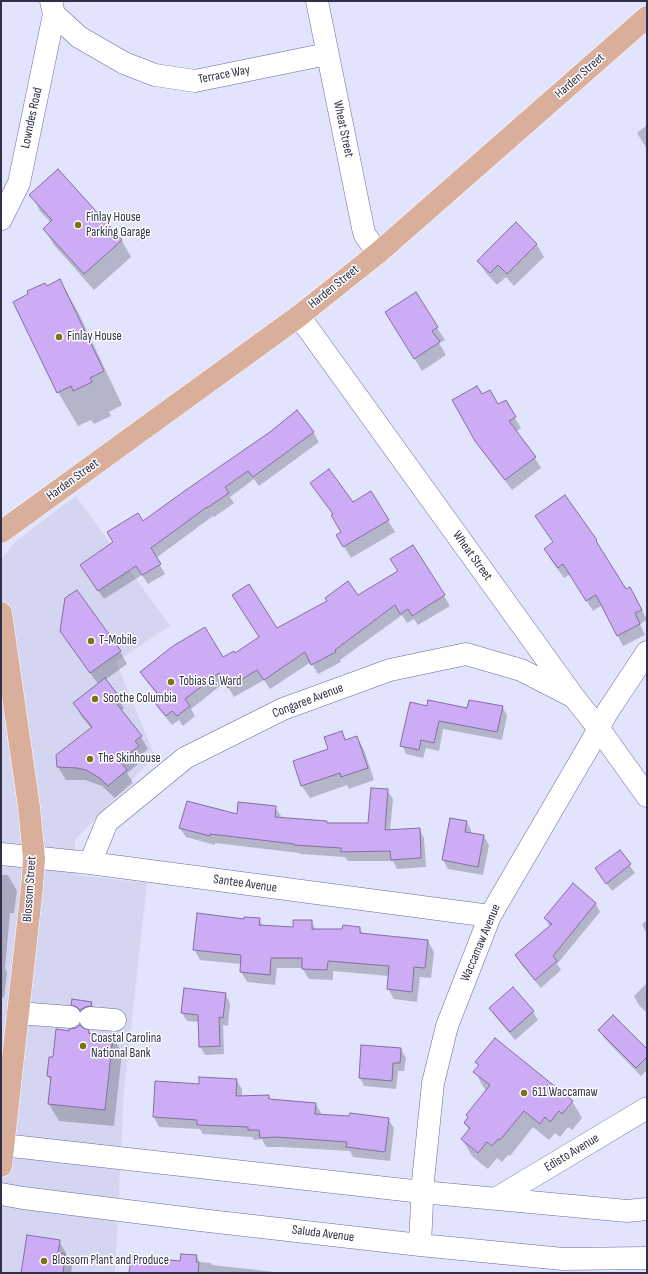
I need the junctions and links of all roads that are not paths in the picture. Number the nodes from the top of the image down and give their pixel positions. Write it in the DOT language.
graph roads {
  1 [pos="317,1"];
  2 [pos="53,7"];
  3 [pos="647,17"];
  4 [pos="328,54"];
  5 [pos="1,219"];
  6 [pos="378,253"];
  7 [pos="299,316"];
  8 [pos="1,532"];
  9 [pos="1,614"];
  10 [pos="647,652"];
  11 [pos="573,696"];
  12 [pos="599,729"];
  13 [pos="647,796"];
  14 [pos="1,854"];
  15 [pos="34,858"];
  16 [pos="90,863"];
  17 [pos="490,916"];
  18 [pos="18,1013"];
  19 [pos="115,1020"];
  20 [pos="647,1108"];
  21 [pos="2,1152"];
  22 [pos="422,1192"];
  23 [pos="1,1194"];
  24 [pos="496,1198"];
  25 [pos="647,1209"];
  26 [pos="420,1245"];
  27 [pos="647,1258"];
  1 -- 4 [label="street, Wheat Street"];
  2 -- 4 [label="street, Terrace Way"];
  2 -- 5 [label="street, Lowndes Road"];
  3 -- 6 [label="main road, Harden Street"];
  4 -- 6 [label="street, Wheat Street"];
  6 -- 7 [label="main road, Harden Street"];
  7 -- 8 [label="main road, Harden Street"];
  7 -- 11 [label="street, Wheat Street"];
  9 -- 15 [label="main road, Blossom Street"];
  10 -- 12 [label="street, Waccamaw Avenue"];
  11 -- 12 [label="street, Wheat Street"];
  11 -- 16 [label="street, Congaree Avenue"];
  12 -- 13 [label="street, Wheat Street"];
  12 -- 17 [label="street, Waccamaw Avenue"];
  14 -- 15 [label="street, Santee Avenue"];
  15 -- 16 [label="street, Santee Avenue"];
  15 -- 18 [label="main road, Blossom Street"];
  16 -- 17 [label="street, Santee Avenue"];
  17 -- 22 [label="street, Waccamaw Avenue"];
  18 -- 19 [label="street"];
  18 -- 21 [label="main road, Blossom Street"];
  20 -- 24 [label="street, Edisto Avenue"];
  21 -- 22 [label="street"];
  22 -- 24 [label="street"];
  22 -- 26 [label="street, Waccamaw Avenue"];
  23 -- 26 [label="street, Saluda Avenue"];
  24 -- 25 [label="street"];
  26 -- 27 [label="street, Saluda Avenue"];
}
